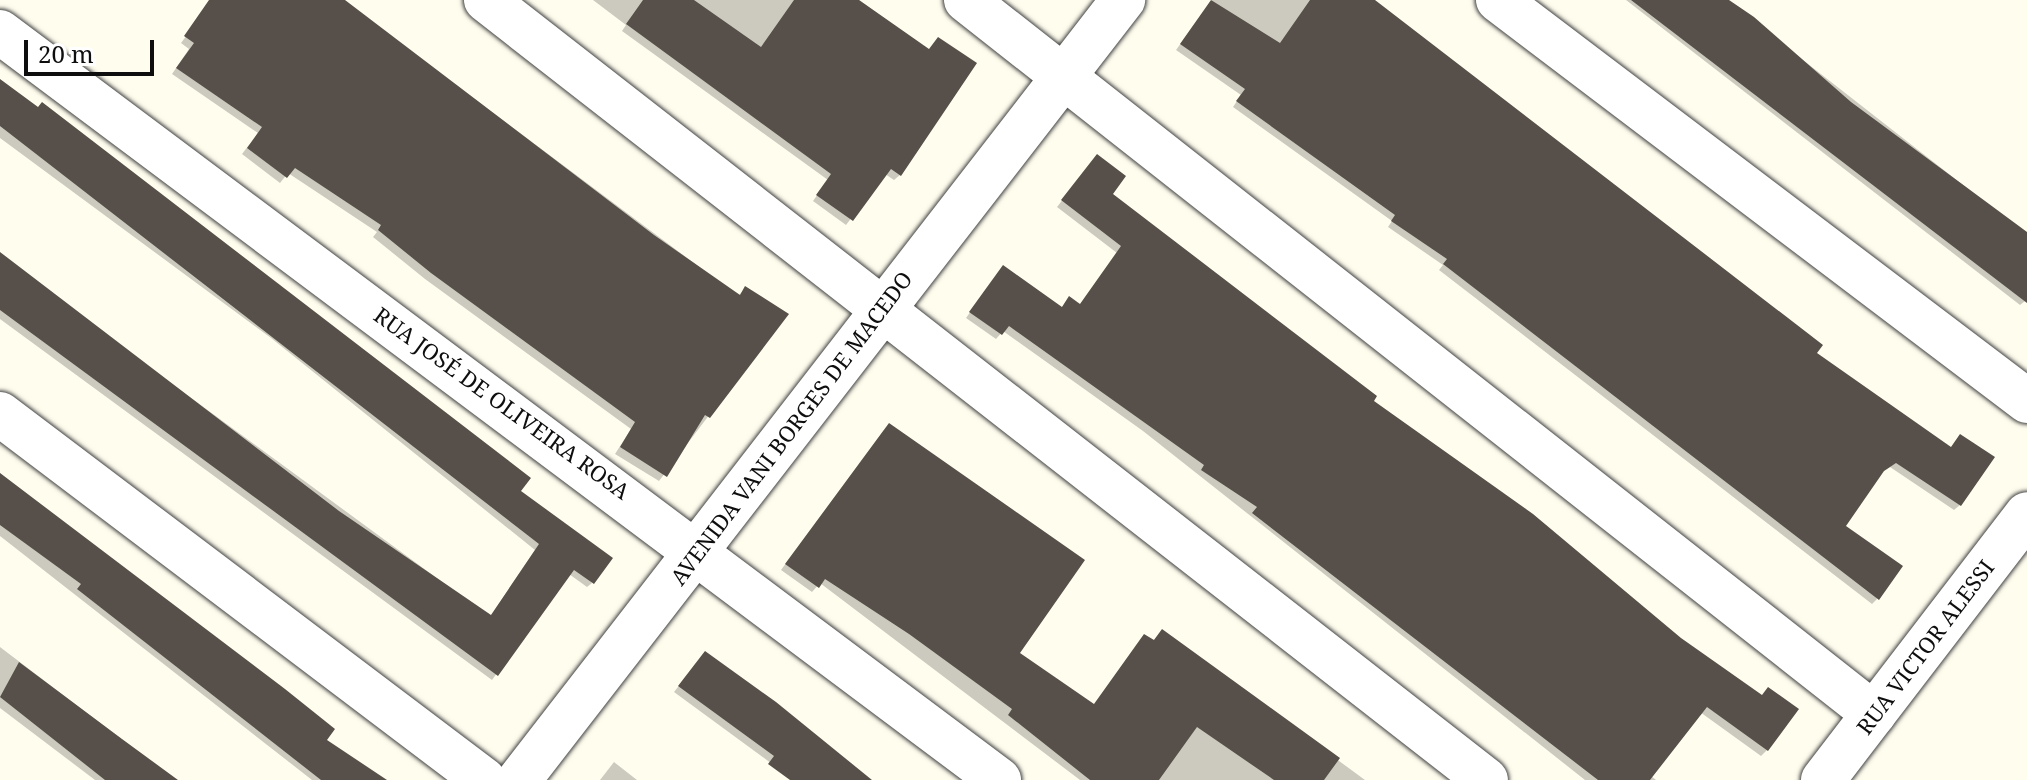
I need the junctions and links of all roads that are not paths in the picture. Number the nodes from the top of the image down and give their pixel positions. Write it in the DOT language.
graph roads {
  1 [pos="486,0"];
  2 [pos="966,0"];
  3 [pos="1123,0"];
  4 [pos="1498,0"];
  5 [pos="0,32"];
  6 [pos="1064,77"];
  7 [pos="880,310"];
  8 [pos="2027,401"];
  9 [pos="0,414"];
  10 [pos="2027,514"];
  11 [pos="699,549"];
  12 [pos="1874,714"];
  13 [pos="484,780"];
  14 [pos="519,780"];
  15 [pos="999,780"];
  16 [pos="1486,780"];
  17 [pos="1823,780"];
  1 -- 7 [label="street"];
  2 -- 6 [label="street"];
  3 -- 6 [label="street, AVENIDA VANI BORGES DE MACEDO"];
  4 -- 8 [label="street"];
  5 -- 11 [label="street, RUA JOSÉ DE OLIVEIRA ROSA"];
  6 -- 7 [label="street, AVENIDA VANI BORGES DE MACEDO"];
  6 -- 12 [label="street"];
  7 -- 11 [label="street, AVENIDA VANI BORGES DE MACEDO"];
  7 -- 16 [label="street"];
  9 -- 13 [label="street"];
  10 -- 12 [label="street, RUA VICTOR ALESSI"];
  11 -- 14 [label="street, AVENIDA VANI BORGES DE MACEDO"];
  11 -- 15 [label="street, RUA JOSÉ DE OLIVEIRA ROSA"];
  12 -- 17 [label="street, RUA VICTOR ALESSI"];
}
